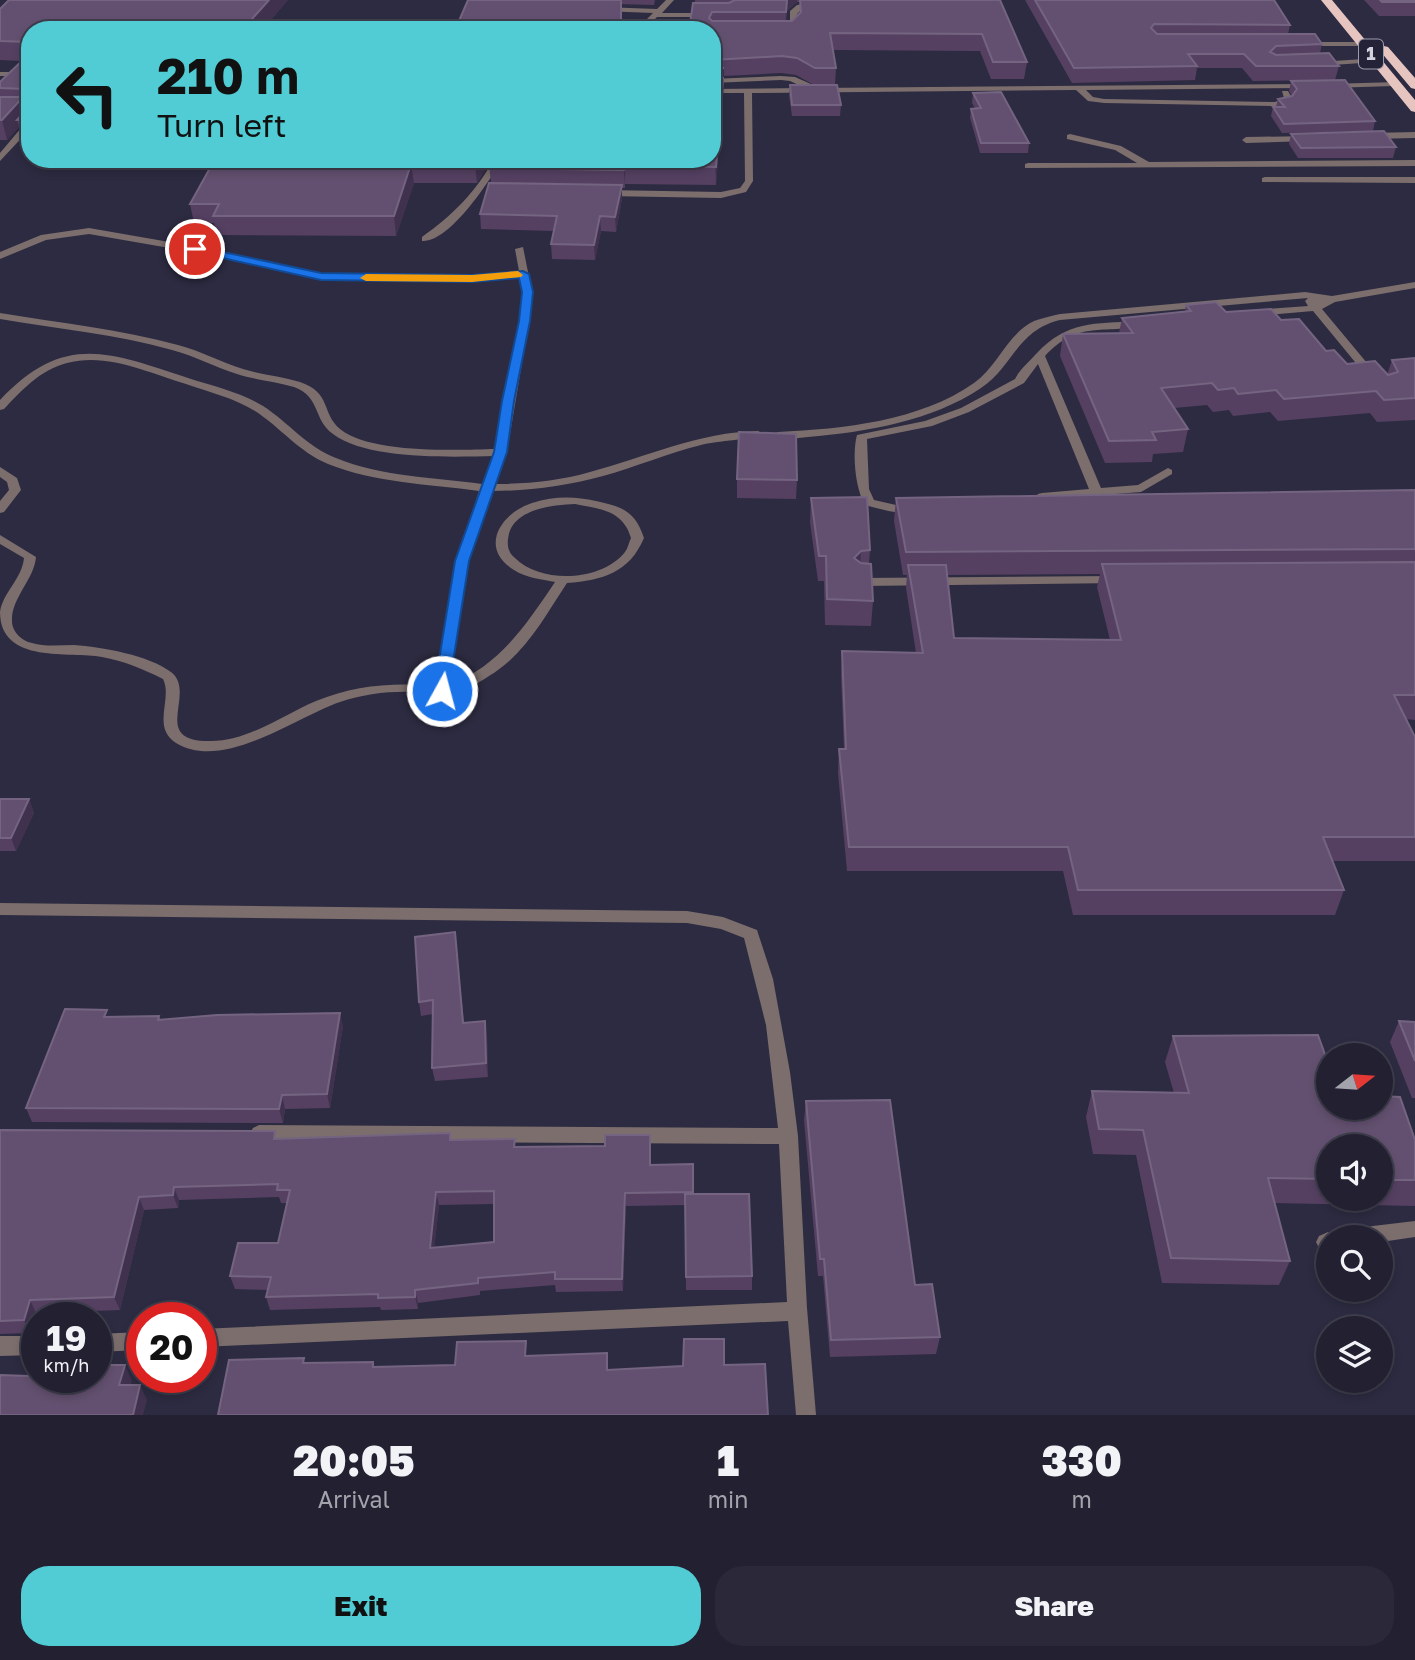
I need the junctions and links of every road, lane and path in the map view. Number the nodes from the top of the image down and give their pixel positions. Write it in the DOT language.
graph roads {
  1 [pos="670,0"];
  2 [pos="1326,0"];
  3 [pos="1342,0"];
  4 [pos="833,5"];
  5 [pos="598,8"];
  6 [pos="659,13"];
  7 [pos="715,15"];
  8 [pos="650,21"];
  9 [pos="772,34"];
  10 [pos="1293,44"];
  11 [pos="1362,44"];
  12 [pos="1376,60"];
  13 [pos="1309,65"];
  14 [pos="0,74"];
  15 [pos="21,74"];
  16 [pos="721,80"];
  17 [pos="1394,84"];
  18 [pos="1415,85"];
  19 [pos="1280,87"];
  20 [pos="1078,88"];
  21 [pos="815,89"];
  22 [pos="748,90"];
  23 [pos="721,91"];
  24 [pos="1415,108"];
  25 [pos="1369,128"];
  26 [pos="1415,128"];
  27 [pos="21,133"];
  28 [pos="1415,135"];
  29 [pos="1357,136"];
  30 [pos="1070,137"];
  31 [pos="1315,138"];
  32 [pos="1246,140"];
  33 [pos="0,158"];
  34 [pos="1415,163"];
  35 [pos="1028,166"];
  36 [pos="1147,166"];
  37 [pos="493,168"];
  38 [pos="1265,180"];
  39 [pos="1415,180"];
  40 [pos="481,192"];
  41 [pos="495,192"];
  42 [pos="588,193"];
  43 [pos="425,239"];
  44 [pos="520,249"];
  45 [pos="0,256"];
  46 [pos="523,274"];
  47 [pos="1415,285"];
  48 [pos="1305,295"];
  49 [pos="1332,299"];
  50 [pos="1315,308"];
  51 [pos="1249,314"];
  52 [pos="0,316"];
  53 [pos="1060,317"];
  54 [pos="1143,323"];
  55 [pos="1076,329"];
  56 [pos="1041,356"];
  57 [pos="1385,392"];
  58 [pos="0,407"];
  59 [pos="501,452"];
  60 [pos="0,471"];
  61 [pos="1168,472"];
  62 [pos="486,488"];
  63 [pos="1097,493"];
  64 [pos="1028,498"];
  65 [pos="923,506"];
  66 [pos="0,509"];
  67 [pos="0,539"];
  68 [pos="563,580"];
  69 [pos="1124,580"];
  70 [pos="861,582"];
  71 [pos="442,691"];
  72 [pos="0,909"];
  73 [pos="235,1133"];
  74 [pos="789,1136"];
  75 [pos="1415,1228"];
  76 [pos="1393,1231"];
  77 [pos="797,1311"];
  78 [pos="217,1337"];
  79 [pos="21,1345"];
  80 [pos="0,1346"];
  81 [pos="806,1415"];
  1 -- 6 [label="street"];
  2 -- 11 [label="highway, 1"];
  3 -- 18 [label="highway, 1"];
  4 -- 9 [label="street"];
  5 -- 6 [label="street"];
  6 -- 7 [label="street"];
  6 -- 8 [label="street"];
  10 -- 11 [label="street"];
  11 -- 12 [label="highway, 1"];
  12 -- 13 [label="street"];
  12 -- 17 [label="highway, 1"];
  14 -- 15 [label="street"];
  16 -- 21 [label="street"];
  17 -- 19 [label="street"];
  17 -- 24 [label="highway, 1"];
  19 -- 20 [label="street"];
  19 -- 20 [label="street"];
  20 -- 21 [label="street"];
  21 -- 22 [label="street"];
  22 -- 23 [label="street"];
  22 -- 42 [label="street"];
  25 -- 26 [label="street"];
  27 -- 33 [label="street"];
  28 -- 29 [label="street"];
  30 -- 36 [label="street"];
  31 -- 32 [label="street"];
  34 -- 36 [label="street"];
  35 -- 36 [label="street"];
  37 -- 40 [label="street"];
  38 -- 39 [label="street"];
  40 -- 41 [label="street"];
  40 -- 43 [label="street"];
  44 -- 46 [label="street"];
  45 -- 46 [label="street"];
  46 -- 59 [label="street"];
  47 -- 49 [label="street"];
  48 -- 49 [label="street"];
  48 -- 50 [label="street"];
  48 -- 53 [label="street"];
  49 -- 50 [label="street"];
  50 -- 51 [label="street"];
  50 -- 57 [label="street"];
  52 -- 59 [label="street"];
  53 -- 55 [label="street"];
  53 -- 62 [label="street"];
  54 -- 55 [label="street"];
  55 -- 56 [label="street"];
  56 -- 63 [label="street"];
  56 -- 65 [label="street"];
  58 -- 62 [label="street"];
  59 -- 62 [label="street"];
  60 -- 66 [label="street"];
  61 -- 63 [label="street"];
  62 -- 71 [label="street"];
  63 -- 64 [label="street"];
  67 -- 71 [label="street"];
  68 -- 68 [label="street"];
  68 -- 71 [label="street"];
  69 -- 70 [label="street"];
  72 -- 74 [label="street"];
  73 -- 74 [label="street"];
  74 -- 77 [label="street"];
  75 -- 76 [label="street"];
  77 -- 78 [label="street"];
  77 -- 81 [label="street"];
  79 -- 80 [label="street"];
}
